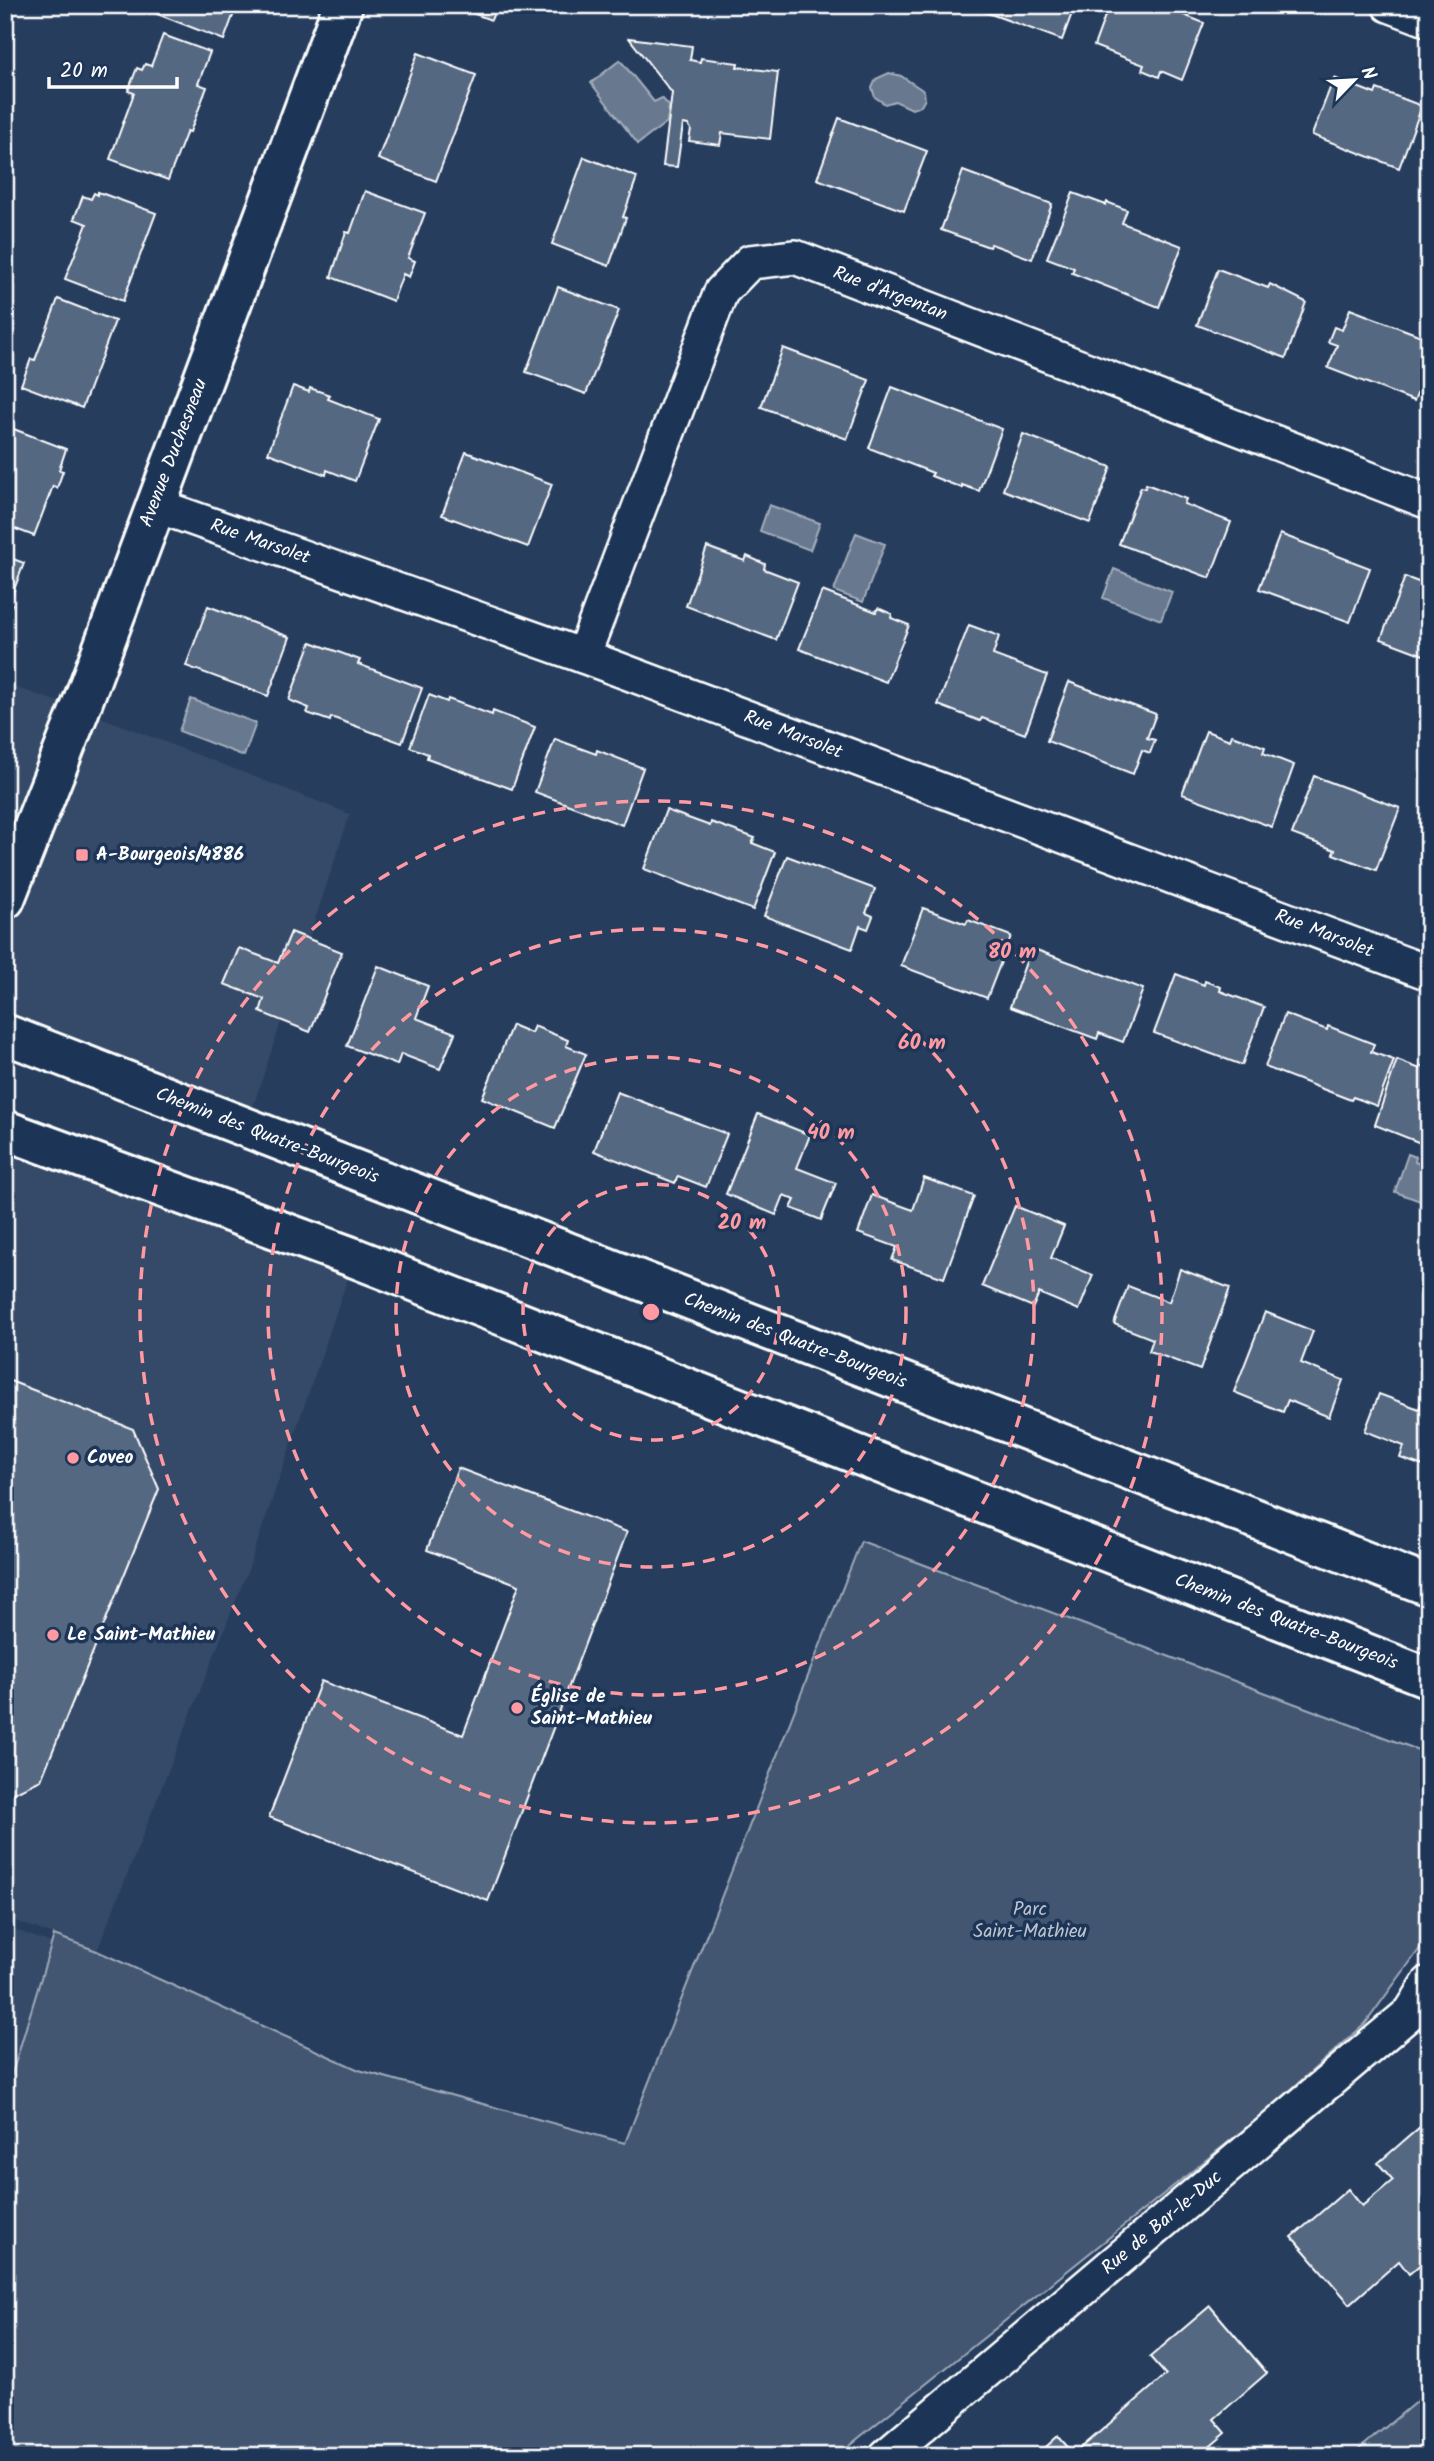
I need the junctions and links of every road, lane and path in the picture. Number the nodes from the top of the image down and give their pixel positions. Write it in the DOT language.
graph roads {
  1 [pos="342,5"];
  2 [pos="1388,5"];
  3 [pos="1429,20"];
  4 [pos="1429,502"];
  5 [pos="155,505"];
  6 [pos="583,656"];
  7 [pos="5,899"];
  8 [pos="1429,973"];
  9 [pos="5,1034"];
  10 [pos="5,1130"];
  11 [pos="1429,1586"];
  12 [pos="1429,1678"];
  13 [pos="1429,1983"];
  14 [pos="886,2456"];
  1 -- 5 [label="main road, Avenue Duchesneau"];
  2 -- 3 [label="street"];
  4 -- 6 [label="street, Rue d'Argentan"];
  5 -- 6 [label="street, Rue Marsolet"];
  5 -- 7 [label="main road, Avenue Duchesneau"];
  6 -- 8 [label="street, Rue Marsolet"];
  9 -- 11 [label="main road, Chemin des Quatre-Bourgeois"];
  10 -- 12 [label="main road, Chemin des Quatre-Bourgeois"];
  13 -- 14 [label="street, Rue de Bar-le-Duc"];
}
